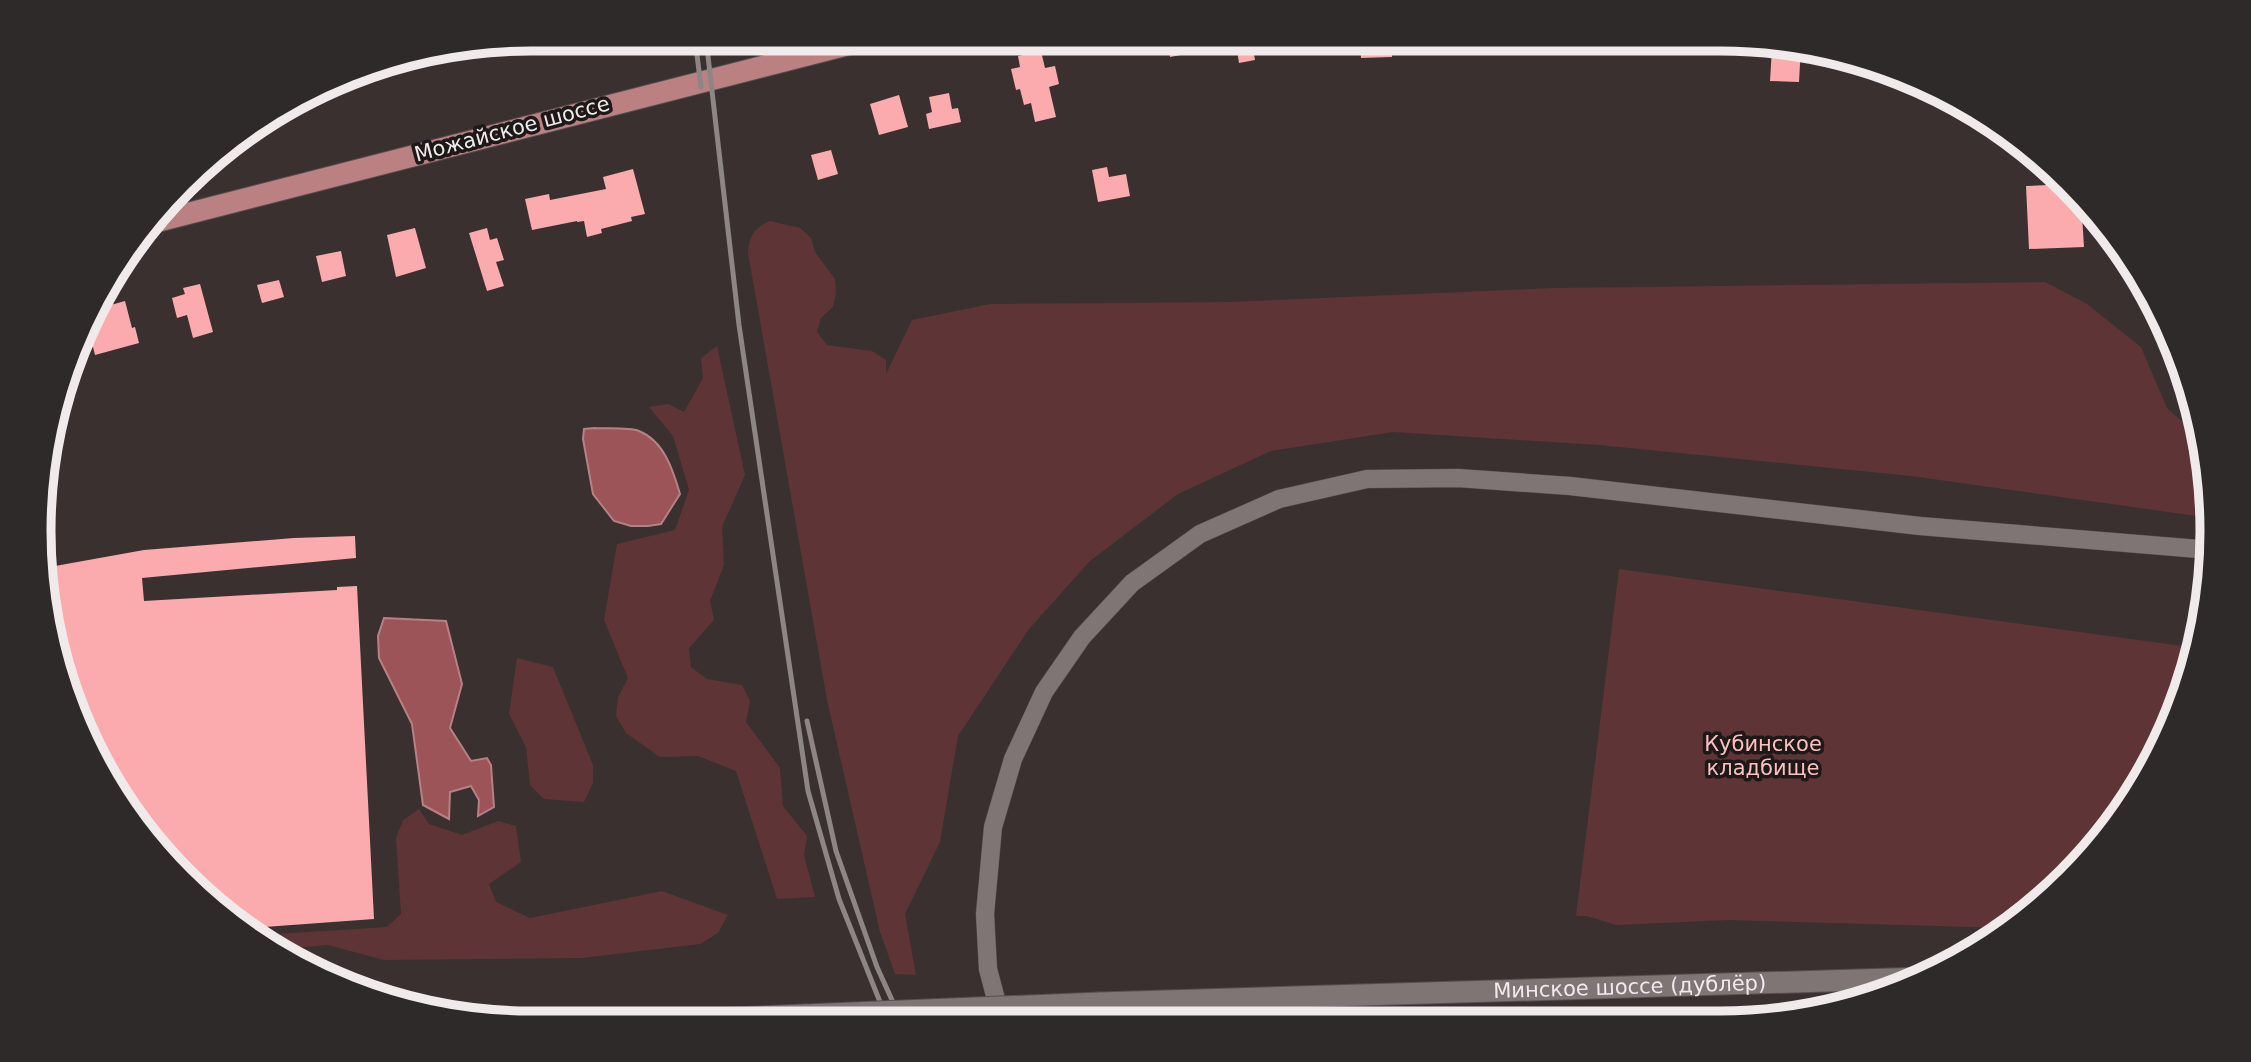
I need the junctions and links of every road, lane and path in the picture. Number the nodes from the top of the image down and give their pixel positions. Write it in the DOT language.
graph roads {
  1 [pos="819,51"];
  2 [pos="166,219"];
  3 [pos="2199,549"];
  4 [pos="1893,979"];
  5 [pos="903,1011"];
  6 [pos="999,1011"];
  1 -- 2 [label="main road, Можайское шоссе"];
  3 -- 6 [label="street"];
  4 -- 5 [label="main road, Минское шоссе (дублёр), bridge"];
}
